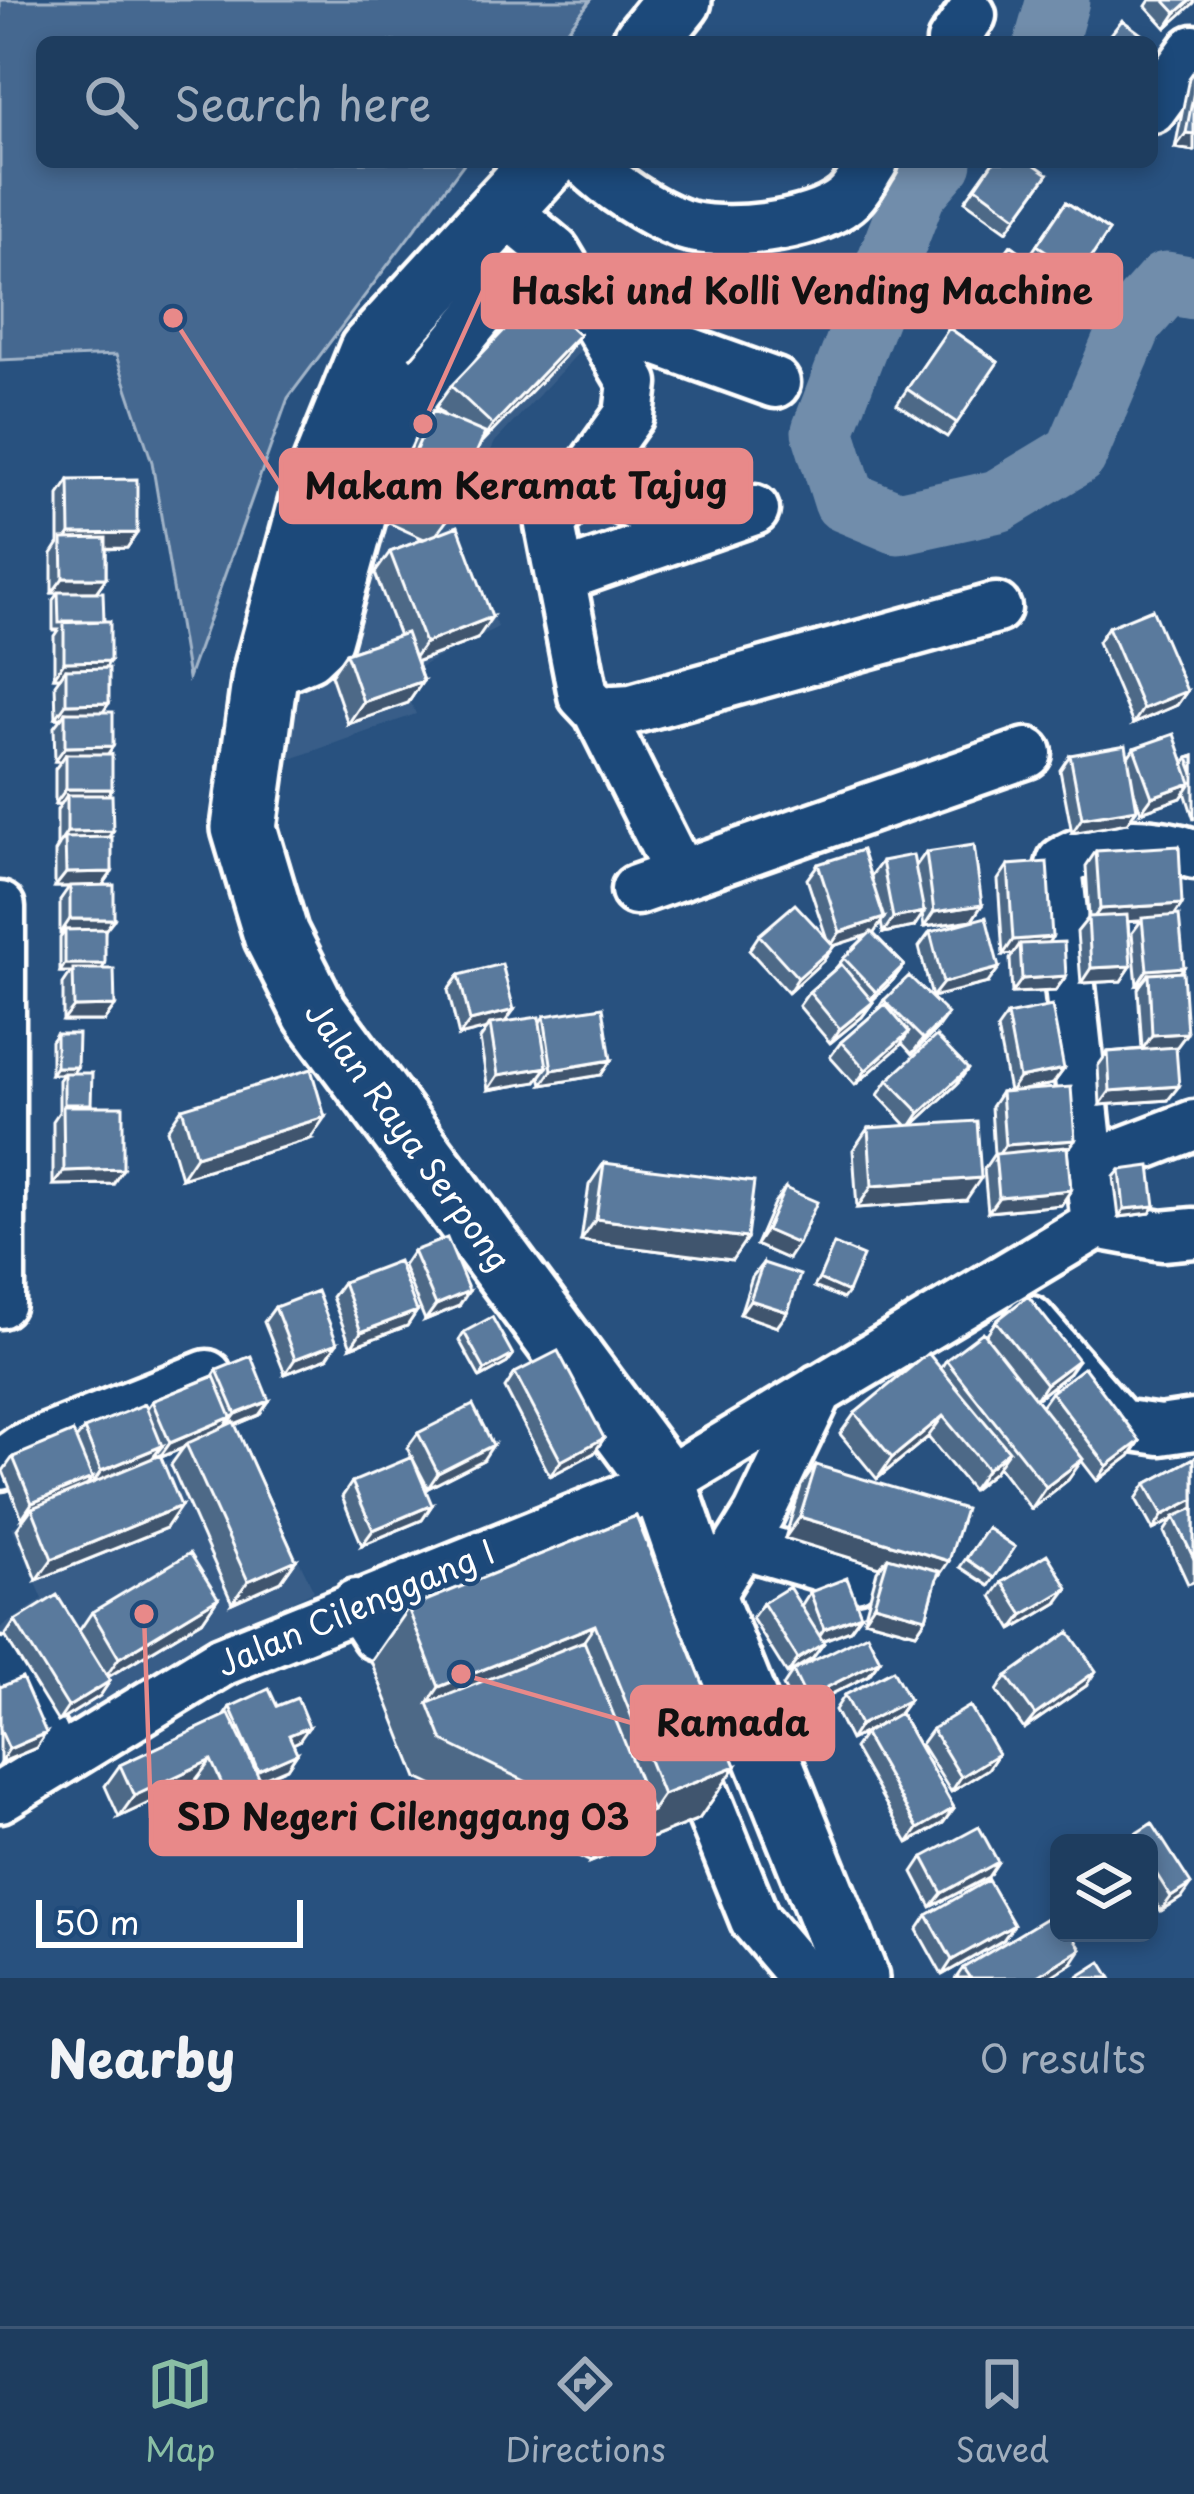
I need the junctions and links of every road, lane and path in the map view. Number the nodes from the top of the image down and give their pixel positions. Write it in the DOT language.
graph roads {
  1 [pos="679,0"];
  2 [pos="650,36"];
  3 [pos="1194,50"];
  4 [pos="1158,99"];
  5 [pos="539,168"];
  6 [pos="592,168"];
  7 [pos="869,168"];
  8 [pos="502,208"];
  9 [pos="508,280"];
  10 [pos="614,352"];
  11 [pos="392,374"];
  12 [pos="775,383"];
  13 [pos="582,482"];
  14 [pos="754,510"];
  15 [pos="694,531"];
  16 [pos="561,577"];
  17 [pos="996,608"];
  18 [pos="598,711"];
  19 [pos="1027,753"];
  20 [pos="1194,854"];
  21 [pos="0,907"];
  22 [pos="1,1061"];
  23 [pos="1194,1125"];
  24 [pos="1090,1165"];
  25 [pos="1096,1224"];
  26 [pos="1194,1233"];
  27 [pos="997,1280"];
  28 [pos="1,1281"];
  29 [pos="207,1375"];
  30 [pos="819,1388"];
  31 [pos="1194,1425"];
  32 [pos="0,1466"];
  33 [pos="664,1484"];
  34 [pos="741,1543"];
  35 [pos="607,1548"];
  36 [pos="855,1576"];
  37 [pos="705,1602"];
  38 [pos="356,1604"];
  39 [pos="0,1664"];
  40 [pos="668,1702"];
  41 [pos="59,1760"];
  42 [pos="0,1797"];
  43 [pos="804,1978"];
  44 [pos="856,1978"];
  1 -- 2 [label="main road"];
  3 -- 4 [label="street"];
  5 -- 8 [label="main road, Jalan Raya Serpong"];
  6 -- 7 [label="street"];
  8 -- 10 [label="street"];
  8 -- 11 [label="main road, Jalan Raya Serpong"];
  9 -- 11 [label="street"];
  10 -- 12 [label="street"];
  10 -- 13 [label="street"];
  11 -- 33 [label="main road, Jalan Raya Serpong"];
  13 -- 15 [label="street"];
  13 -- 16 [label="street"];
  14 -- 15 [label="street"];
  15 -- 16 [label="street"];
  16 -- 18 [label="street"];
  17 -- 18 [label="street"];
  18 -- 19 [label="street"];
  20 -- 24 [label="street"];
  21 -- 22 [label="street"];
  22 -- 28 [label="street"];
  23 -- 24 [label="street"];
  24 -- 25 [label="street"];
  25 -- 26 [label="street"];
  25 -- 27 [label="street, Jalan Cilenggang I"];
  27 -- 30 [label="street, Jalan Cilenggang I"];
  27 -- 31 [label="street"];
  29 -- 32 [label="street"];
  30 -- 33 [label="street, Jalan Cilenggang I"];
  30 -- 34 [label="street"];
  33 -- 37 [label="main road, Jalan Raya Serpong"];
  33 -- 38 [label="street, Jalan Cilenggang I"];
  34 -- 36 [label="street"];
  34 -- 37 [label="street"];
  35 -- 38 [label="street"];
  37 -- 44 [label="main road, Jalan Raya Serpong"];
  38 -- 41 [label="street, Jalan Cilenggang I"];
  39 -- 41 [label="street"];
  40 -- 43 [label="street"];
  41 -- 42 [label="street, Jalan Cilenggang I"];
}
